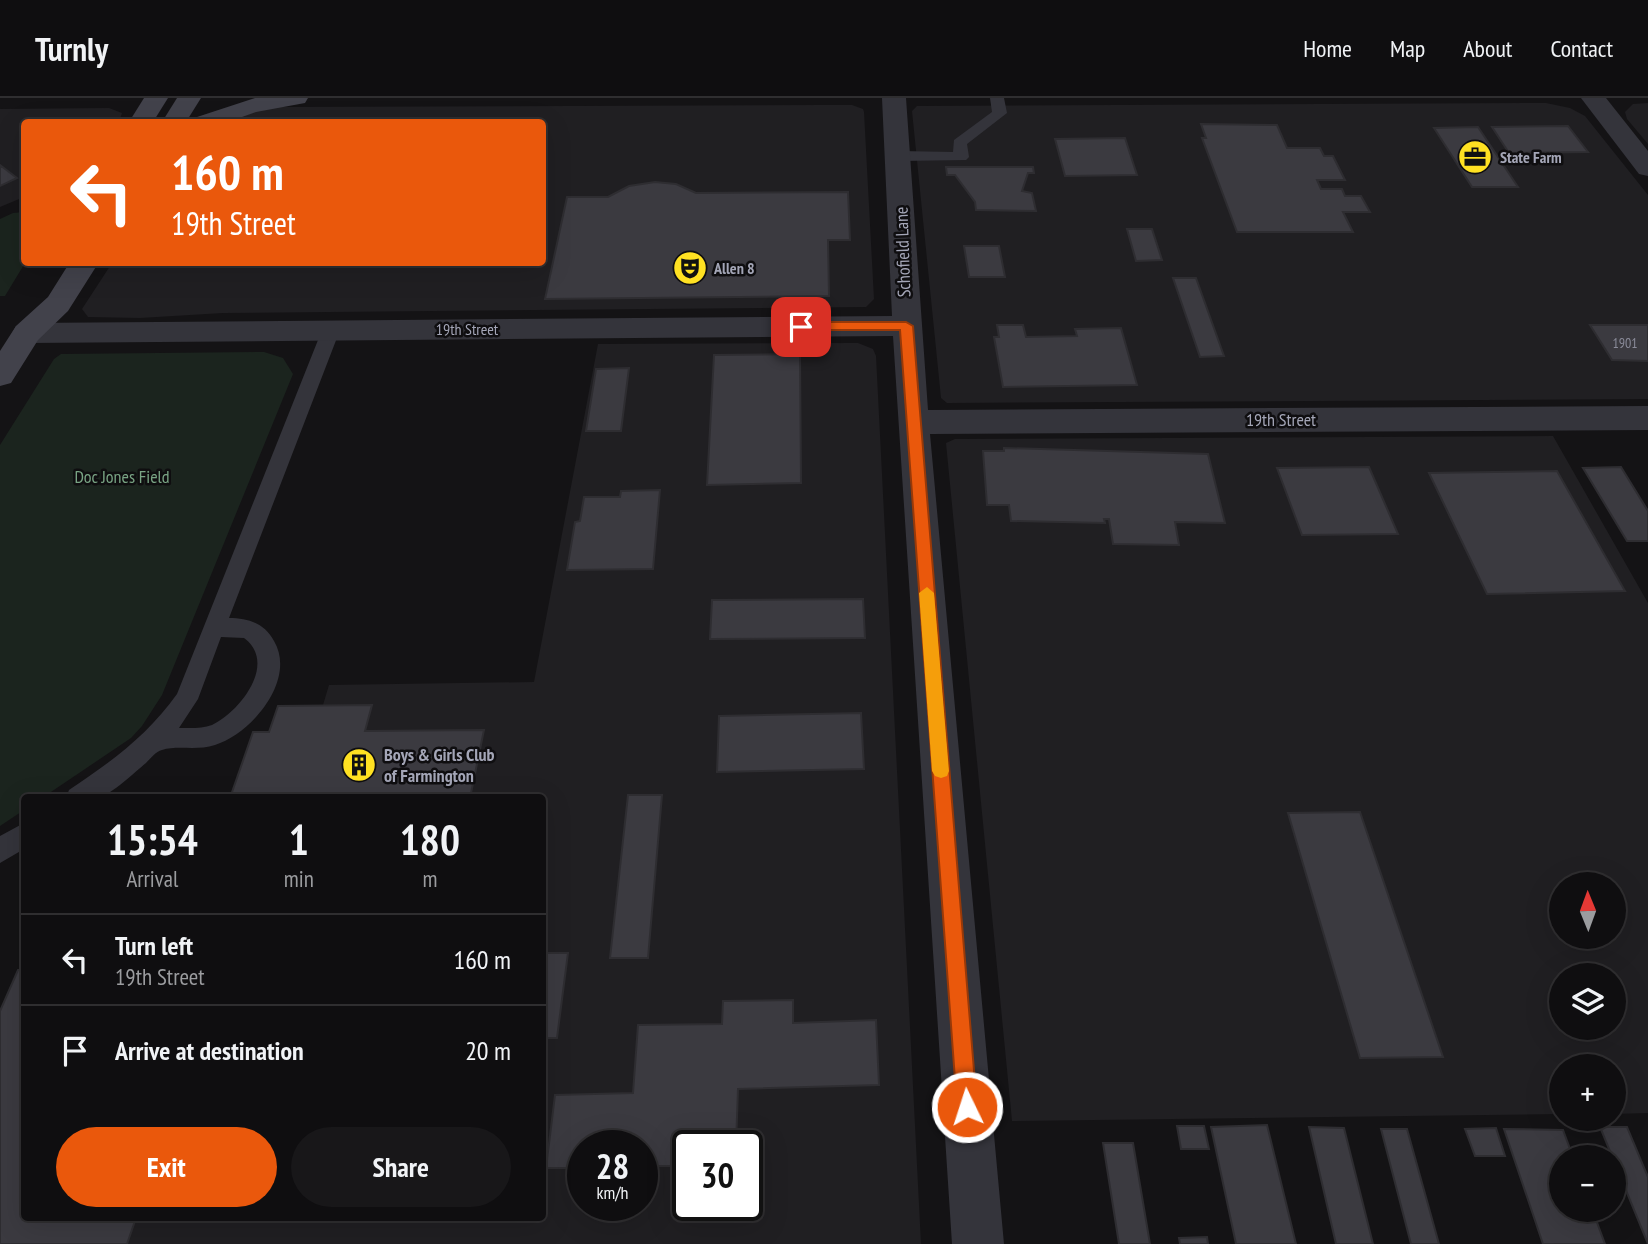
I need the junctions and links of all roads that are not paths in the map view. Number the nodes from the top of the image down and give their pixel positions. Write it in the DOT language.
graph roads {
  1 [pos="156,98"];
  2 [pos="189,98"];
  3 [pos="296,98"];
  4 [pos="894,98"];
  5 [pos="997,98"];
  6 [pos="1592,98"];
  7 [pos="143,119"];
  8 [pos="176,119"];
  9 [pos="214,119"];
  10 [pos="899,156"];
  11 [pos="1648,168"];
  12 [pos="52,266"];
  13 [pos="82,266"];
  14 [pos="906,326"];
  15 [pos="331,330"];
  16 [pos="27,332"];
  17 [pos="0,375"];
  18 [pos="1648,418"];
  19 [pos="913,422"];
  20 [pos="214,628"];
  21 [pos="157,739"];
  22 [pos="84,794"];
  23 [pos="21,837"];
  24 [pos="0,851"];
  25 [pos="978,1244"];
  1 -- 7 [label="main road"];
  2 -- 8 [label="main road"];
  3 -- 9 [label="main road"];
  4 -- 10 [label="street, Schofield Lane"];
  5 -- 10 [label="lane"];
  6 -- 11 [label="street"];
  10 -- 14 [label="street, Schofield Lane"];
  12 -- 16 [label="main road"];
  13 -- 16 [label="main road"];
  14 -- 15 [label="street, 19th Street"];
  14 -- 19 [label="street, Schofield Lane"];
  15 -- 16 [label="street, 19th Street"];
  15 -- 20 [label="lane"];
  16 -- 17 [label="main road"];
  18 -- 19 [label="street, 19th Street"];
  19 -- 25 [label="street, Schofield Lane"];
  20 -- 21 [label="lane"];
  20 -- 21 [label="lane"];
  21 -- 22 [label="lane"];
  23 -- 24 [label="lane"];
}
